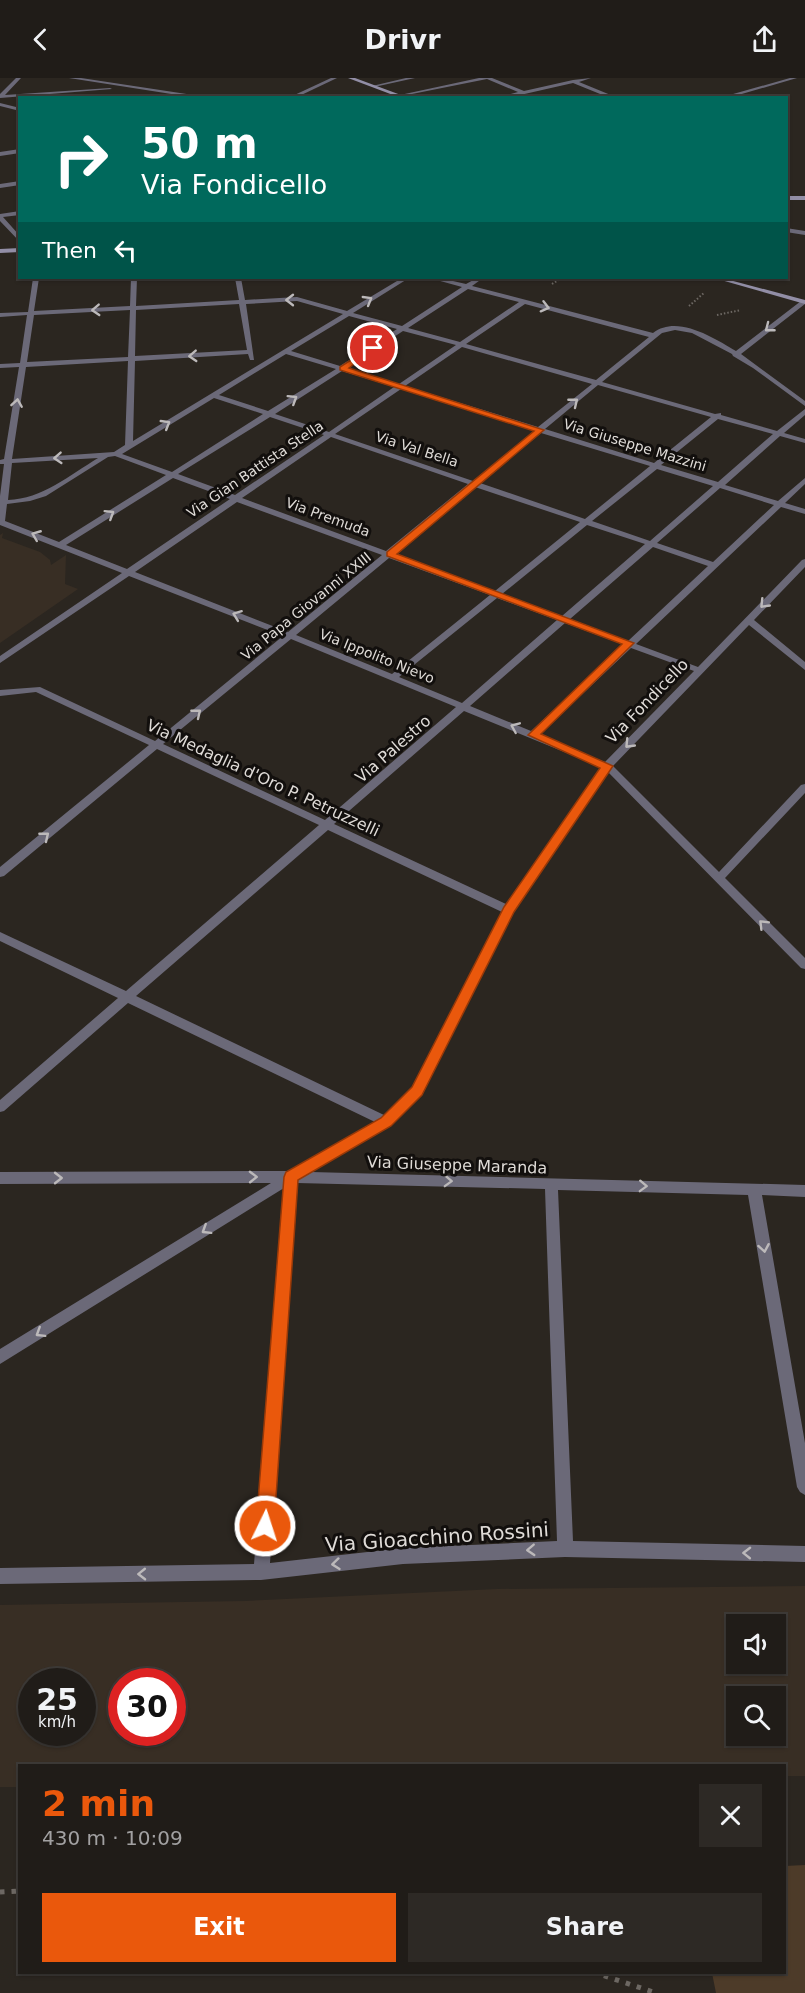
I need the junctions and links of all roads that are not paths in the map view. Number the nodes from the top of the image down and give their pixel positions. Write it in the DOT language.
graph roads {
  1 [pos="19,78"];
  2 [pos="71,78"];
  3 [pos="136,78"];
  4 [pos="335,78"];
  5 [pos="350,78"];
  6 [pos="413,78"];
  7 [pos="487,78"];
  8 [pos="566,78"];
  9 [pos="589,78"];
  10 [pos="797,78"];
  11 [pos="805,79"];
  12 [pos="574,81"];
  13 [pos="374,86"];
  14 [pos="128,87"];
  15 [pos="522,92"];
  16 [pos="188,94"];
  17 [pos="184,96"];
  18 [pos="200,96"];
  19 [pos="294,96"];
  20 [pos="401,96"];
  21 [pos="408,96"];
  22 [pos="506,96"];
  23 [pos="530,96"];
  24 [pos="611,96"];
  25 [pos="729,96"];
  26 [pos="0,97"];
  27 [pos="0,104"];
  28 [pos="18,109"];
  29 [pos="18,151"];
  30 [pos="0,154"];
  31 [pos="18,183"];
  32 [pos="0,186"];
  33 [pos="788,198"];
  34 [pos="805,198"];
  35 [pos="18,213"];
  36 [pos="0,217"];
  37 [pos="788,230"];
  38 [pos="805,233"];
  39 [pos="18,238"];
  40 [pos="18,250"];
  41 [pos="0,251"];
  42 [pos="36,279"];
  43 [pos="134,279"];
  44 [pos="238,279"];
  45 [pos="404,279"];
  46 [pos="439,279"];
  47 [pos="478,279"];
  48 [pos="721,279"];
  49 [pos="468,286"];
  50 [pos="525,301"];
  51 [pos="804,301"];
  52 [pos="242,302"];
  53 [pos="134,308"];
  54 [pos="347,312"];
  55 [pos="31,313"];
  56 [pos="0,315"];
  57 [pos="404,328"];
  58 [pos="655,336"];
  59 [pos="461,345"];
  60 [pos="285,351"];
  61 [pos="251,352"];
  62 [pos="735,355"];
  63 [pos="132,359"];
  64 [pos="23,364"];
  65 [pos="0,366"];
  66 [pos="257,368"];
  67 [pos="342,368"];
  68 [pos="598,384"];
  69 [pos="401,387"];
  70 [pos="213,395"];
  71 [pos="805,404"];
  72 [pos="805,411"];
  73 [pos="270,414"];
  74 [pos="717,416"];
  75 [pos="540,430"];
  76 [pos="330,434"];
  77 [pos="779,434"];
  78 [pos="805,441"];
  79 [pos="129,446"];
  80 [pos="112,454"];
  81 [pos="4,461"];
  82 [pos="656,465"];
  83 [pos="174,474"];
  84 [pos="805,480"];
  85 [pos="476,483"];
  86 [pos="721,485"];
  87 [pos="236,498"];
  88 [pos="4,502"];
  89 [pos="779,504"];
  90 [pos="805,512"];
  91 [pos="587,521"];
  92 [pos="1,522"];
  93 [pos="654,544"];
  94 [pos="61,545"];
  95 [pos="391,554"];
  96 [pos="805,562"];
  97 [pos="714,565"];
  98 [pos="128,572"];
  99 [pos="497,594"];
  100 [pos="566,620"];
  101 [pos="749,620"];
  102 [pos="291,636"];
  103 [pos="629,643"];
  104 [pos="0,660"];
  105 [pos="805,667"];
  106 [pos="699,670"];
  107 [pos="394,677"];
  108 [pos="0,693"];
  109 [pos="465,706"];
  110 [pos="533,735"];
  111 [pos="158,745"];
  112 [pos="607,766"];
  113 [pos="805,787"];
  114 [pos="327,825"];
  115 [pos="0,873"];
  116 [pos="718,879"];
  117 [pos="508,910"];
  118 [pos="0,936"];
  119 [pos="805,965"];
  120 [pos="127,998"];
  121 [pos="0,1107"];
  122 [pos="386,1122"];
  123 [pos="291,1177"];
  124 [pos="0,1178"];
  125 [pos="551,1184"];
  126 [pos="754,1190"];
  127 [pos="805,1191"];
  128 [pos="0,1358"];
  129 [pos="805,1486"];
  130 [pos="565,1549"];
  131 [pos="805,1554"];
  132 [pos="261,1572"];
  133 [pos="0,1576"];
  1 -- 26 [label="street"];
  2 -- 14 [label="street"];
  3 -- 14 [label="street"];
  4 -- 19 [label="street"];
  5 -- 13 [label="street"];
  6 -- 13 [label="street"];
  7 -- 15 [label="street"];
  7 -- 21 [label="street"];
  8 -- 12 [label="street"];
  9 -- 12 [label="street"];
  10 -- 11 [label="street"];
  10 -- 25 [label="street"];
  12 -- 15 [label="street"];
  12 -- 24 [label="street"];
  13 -- 20 [label="street"];
  14 -- 16 [label="street"];
  14 -- 26 [label="street"];
  15 -- 22 [label="street"];
  15 -- 23 [label="street"];
  16 -- 17 [label="street"];
  16 -- 18 [label="street"];
  27 -- 28 [label="street"];
  29 -- 30 [label="street"];
  31 -- 32 [label="street"];
  33 -- 34 [label="street"];
  35 -- 36 [label="street"];
  36 -- 39 [label="street"];
  37 -- 38 [label="street"];
  40 -- 41 [label="street"];
  42 -- 55 [label="street"];
  43 -- 53 [label="street"];
  44 -- 52 [label="street"];
  54 -- 45 [label="street, one-way"];
  46 -- 49 [label="street"];
  47 -- 49 [label="street"];
  48 -- 51 [label="street"];
  49 -- 50 [label="street"];
  49 -- 57 [label="street"];
  50 -- 58 [label="street, one-way"];
  50 -- 59 [label="street, Via Gian Battista Stella"];
  51 -- 62 [label="street, one-way"];
  52 -- 53 [label="street"];
  54 -- 52 [label="street, one-way"];
  52 -- 61 [label="street"];
  53 -- 55 [label="street, one-way"];
  53 -- 63 [label="street"];
  54 -- 57 [label="street"];
  54 -- 60 [label="street"];
  55 -- 56 [label="street"];
  55 -- 64 [label="street"];
  57 -- 59 [label="street"];
  57 -- 67 [label="street"];
  58 -- 62 [label="street"];
  58 -- 68 [label="street, Via Papa Giovanni XXIII"];
  59 -- 68 [label="street"];
  59 -- 69 [label="street, Via Gian Battista Stella"];
  60 -- 66 [label="street"];
  60 -- 67 [label="street, Via Giuseppe Mazzini"];
  61 -- 63 [label="street, one-way"];
  61 -- 66 [label="street"];
  62 -- 71 [label="street"];
  63 -- 64 [label="street"];
  63 -- 79 [label="street"];
  64 -- 65 [label="street"];
  81 -- 64 [label="street, one-way"];
  66 -- 70 [label="street"];
  67 -- 69 [label="street, Via Giuseppe Mazzini"];
  73 -- 67 [label="street, one-way"];
  68 -- 74 [label="street"];
  75 -- 68 [label="street, Via Papa Giovanni XXIII, one-way"];
  69 -- 75 [label="street, Via Giuseppe Mazzini"];
  69 -- 76 [label="street, Via Gian Battista Stella"];
  70 -- 73 [label="street, Via Val Bella"];
  79 -- 70 [label="street, one-way"];
  72 -- 77 [label="street, Via Palestro"];
  73 -- 76 [label="street, Via Val Bella"];
  73 -- 83 [label="street"];
  74 -- 77 [label="street"];
  74 -- 82 [label="street"];
  75 -- 82 [label="street, Via Giuseppe Mazzini"];
  75 -- 85 [label="street, Via Papa Giovanni XXIII"];
  76 -- 85 [label="street, Via Val Bella"];
  76 -- 87 [label="street, Via Gian Battista Stella"];
  77 -- 78 [label="street"];
  77 -- 86 [label="street, Via Palestro"];
  79 -- 80 [label="street"];
  80 -- 81 [label="street, one-way"];
  80 -- 83 [label="street, Via Premuda"];
  80 -- 88 [label="street"];
  81 -- 88 [label="street"];
  82 -- 86 [label="street, Via Giuseppe Mazzini"];
  82 -- 91 [label="street"];
  83 -- 87 [label="street, Via Premuda"];
  94 -- 83 [label="street, one-way"];
  84 -- 89 [label="street"];
  85 -- 91 [label="street, Via Val Bella"];
  85 -- 95 [label="street, Via Papa Giovanni XXIII"];
  86 -- 89 [label="street, Via Giuseppe Mazzini"];
  86 -- 93 [label="street, Via Palestro"];
  87 -- 95 [label="street, Via Premuda"];
  87 -- 98 [label="street, Via Gian Battista Stella"];
  88 -- 92 [label="street"];
  89 -- 90 [label="street, Via Giuseppe Mazzini"];
  89 -- 97 [label="street"];
  91 -- 93 [label="street, Via Val Bella"];
  91 -- 99 [label="street"];
  94 -- 92 [label="street, Via Ippolito Nievo, one-way"];
  93 -- 97 [label="street, Via Val Bella"];
  93 -- 100 [label="street, Via Palestro"];
  94 -- 98 [label="street, Via Ippolito Nievo"];
  95 -- 99 [label="street, Via Premuda"];
  95 -- 102 [label="street, Via Papa Giovanni XXIII"];
  96 -- 101 [label="street, Via Fondicello, one-way"];
  97 -- 103 [label="street"];
  102 -- 98 [label="street, Via Ippolito Nievo, one-way"];
  98 -- 104 [label="street, Via Gian Battista Stella"];
  99 -- 100 [label="street, Via Premuda"];
  99 -- 107 [label="street"];
  100 -- 103 [label="street, Via Premuda"];
  100 -- 109 [label="street, Via Palestro"];
  101 -- 105 [label="street"];
  101 -- 106 [label="street, Via Fondicello"];
  102 -- 107 [label="street, Via Ippolito Nievo"];
  111 -- 102 [label="street, Via Papa Giovanni XXIII, one-way"];
  103 -- 106 [label="street, Via Premuda"];
  103 -- 110 [label="street"];
  106 -- 112 [label="street, Via Fondicello, one-way"];
  107 -- 109 [label="street, Via Ippolito Nievo"];
  108 -- 111 [label="street, Via Medaglia d'Oro P. Petruzzelli"];
  110 -- 109 [label="street, Via Ippolito Nievo, one-way"];
  109 -- 114 [label="street, Via Palestro"];
  110 -- 112 [label="street, Via Ippolito Nievo"];
  111 -- 114 [label="street, Via Medaglia d'Oro P. Petruzzelli"];
  115 -- 111 [label="street, Via Papa Giovanni XXIII, one-way"];
  112 -- 116 [label="street"];
  112 -- 117 [label="street, Via Fondicello"];
  113 -- 116 [label="street"];
  114 -- 117 [label="street, Via Medaglia d'Oro P. Petruzzelli"];
  114 -- 120 [label="street, Via Palestro"];
  119 -- 116 [label="street, one-way"];
  117 -- 122 [label="street, Via Fondicello"];
  118 -- 120 [label="street"];
  120 -- 121 [label="street, Via Palestro"];
  120 -- 122 [label="street"];
  122 -- 123 [label="street, Via Fondicello"];
  124 -- 123 [label="street, Via Giuseppe Maranda, one-way"];
  123 -- 125 [label="street, Via Giuseppe Maranda, one-way"];
  123 -- 128 [label="street, Via Fondicello, one-way"];
  123 -- 132 [label="street"];
  125 -- 126 [label="street, Via Giuseppe Maranda, one-way"];
  125 -- 130 [label="street"];
  126 -- 127 [label="street, Via Giuseppe Maranda"];
  126 -- 129 [label="street, one-way"];
  131 -- 130 [label="street, Via Gioacchino Rossini, one-way"];
  130 -- 132 [label="street, Via Gioacchino Rossini, one-way"];
  132 -- 133 [label="street, Via Gioacchino Rossini, one-way"];
}
